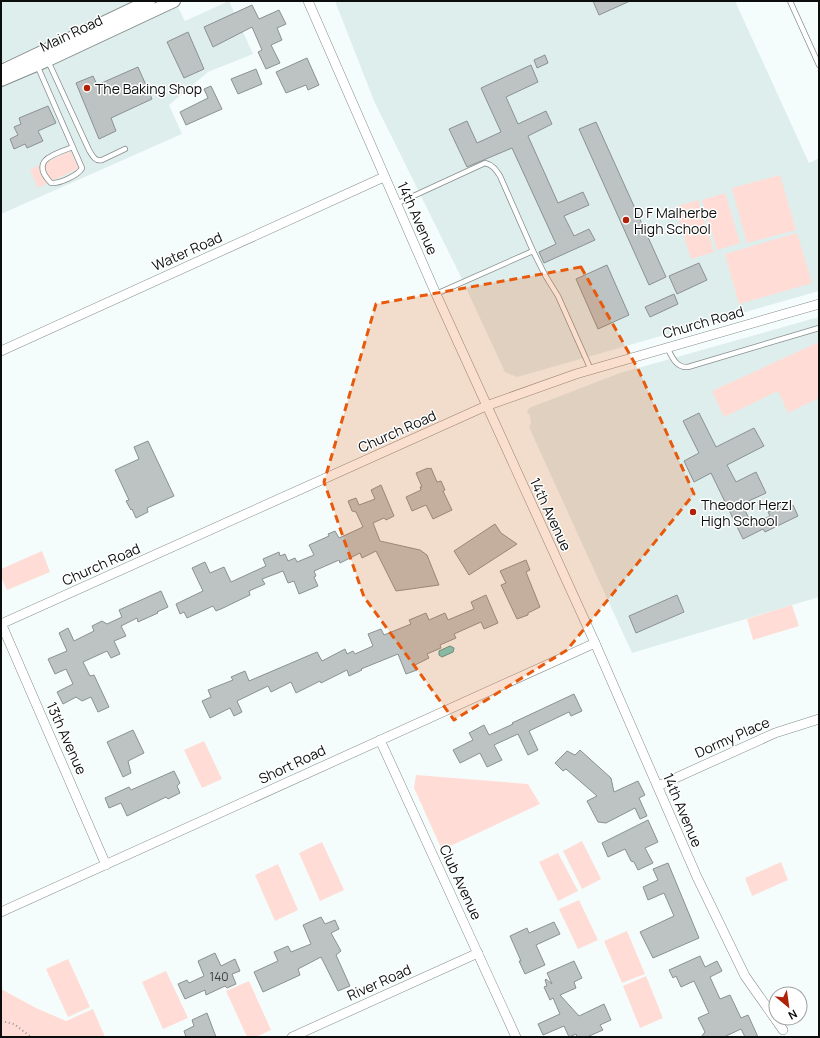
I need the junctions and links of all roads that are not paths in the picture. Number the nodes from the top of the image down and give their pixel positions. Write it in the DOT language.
graph roads {
  1 [pos="149,1"];
  2 [pos="174,1"];
  3 [pos="308,1"];
  4 [pos="790,1"];
  5 [pos="42,62"];
  6 [pos="819,65"];
  7 [pos="1,72"];
  8 [pos="1,80"];
  9 [pos="73,147"];
  10 [pos="125,149"];
  11 [pos="384,177"];
  12 [pos="396,204"];
  13 [pos="533,251"];
  14 [pos="436,294"];
  15 [pos="819,304"];
  16 [pos="819,328"];
  17 [pos="667,347"];
  18 [pos="1,351"];
  19 [pos="591,370"];
  20 [pos="486,406"];
  21 [pos="1,624"];
  22 [pos="595,643"];
  23 [pos="819,719"];
  24 [pos="380,740"];
  25 [pos="658,786"];
  26 [pos="106,864"];
  27 [pos="1,912"];
  28 [pos="478,953"];
  29 [pos="783,1030"];
  30 [pos="292,1037"];
  31 [pos="516,1037"];
  1 -- 7 [label="main road, Main Road"];
  2 -- 5 [label="main road, Main Road"];
  3 -- 11 [label="street, 14th Avenue"];
  4 -- 6 [label="lane"];
  5 -- 8 [label="main road, Main Road"];
  5 -- 9 [label="lane"];
  5 -- 10 [label="lane"];
  9 -- 9 [label="lane"];
  11 -- 12 [label="street, 14th Avenue"];
  11 -- 18 [label="street, Water Road"];
  12 -- 13 [label="lane"];
  12 -- 14 [label="street, 14th Avenue"];
  13 -- 14 [label="lane"];
  13 -- 19 [label="lane"];
  14 -- 20 [label="street, 14th Avenue"];
  15 -- 17 [label="street, Church Road"];
  16 -- 17 [label="lane"];
  17 -- 19 [label="street, Church Road"];
  19 -- 20 [label="street, Church Road"];
  20 -- 21 [label="street, Church Road"];
  20 -- 22 [label="street, 14th Avenue"];
  21 -- 26 [label="street, 13th Avenue"];
  22 -- 24 [label="street, Short Road"];
  22 -- 25 [label="street, 14th Avenue"];
  23 -- 25 [label="street, Dormy Place"];
  24 -- 26 [label="street, Short Road"];
  24 -- 28 [label="street, Club Avenue"];
  25 -- 29 [label="street, 14th Avenue"];
  26 -- 27 [label="street, Short Road"];
  28 -- 30 [label="street, River Road"];
  28 -- 31 [label="street, Club Avenue"];
}
